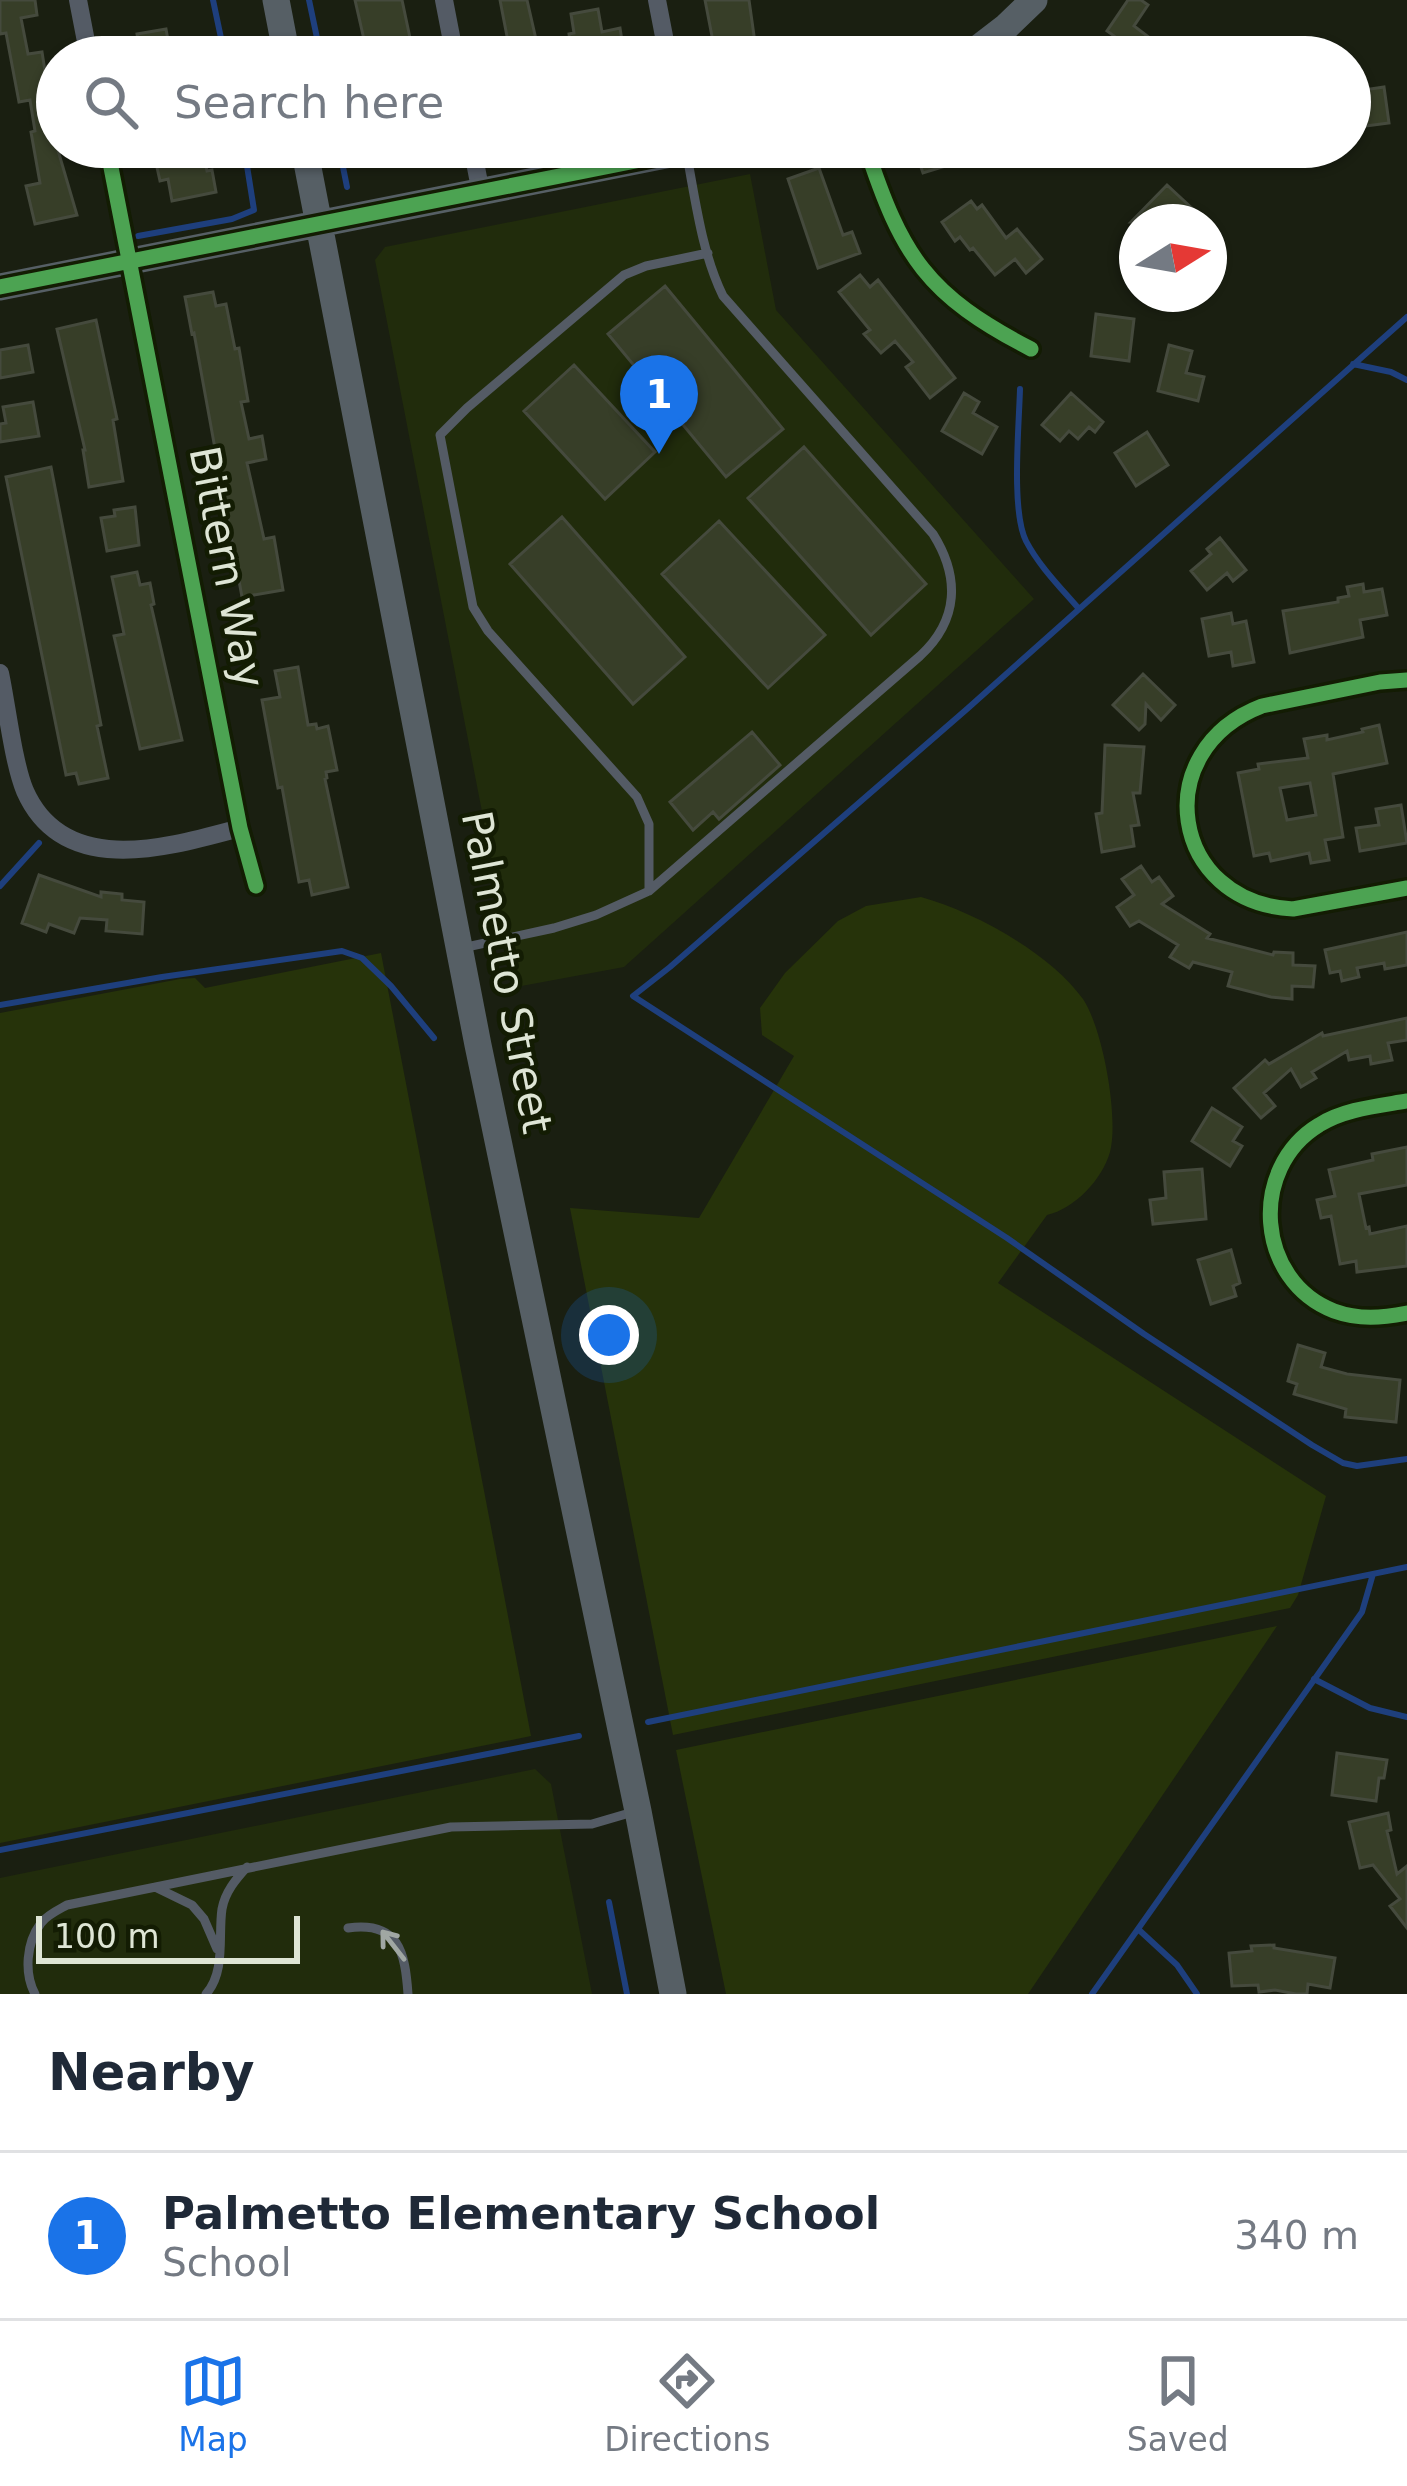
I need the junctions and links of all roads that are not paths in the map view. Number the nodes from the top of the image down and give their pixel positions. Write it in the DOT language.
graph roads {
  1 [pos="78,0"];
  2 [pos="276,0"];
  3 [pos="444,0"];
  4 [pos="657,0"];
  5 [pos="1034,0"];
  6 [pos="85,36"];
  7 [pos="283,36"];
  8 [pos="451,36"];
  9 [pos="664,36"];
  10 [pos="995,36"];
  11 [pos="111,168"];
  12 [pos="308,168"];
  13 [pos="476,168"];
  14 [pos="598,168"];
  15 [pos="695,168"];
  16 [pos="873,168"];
  17 [pos="481,193"];
  18 [pos="320,224"];
  19 [pos="708,253"];
  20 [pos="131,261"];
  21 [pos="0,287"];
  22 [pos="1031,349"];
  23 [pos="0,674"];
  24 [pos="1407,680"];
  25 [pos="240,828"];
  26 [pos="256,886"];
  27 [pos="1407,888"];
  28 [pos="650,891"];
  29 [pos="459,949"];
  30 [pos="1407,1100"];
  31 [pos="1407,1313"];
  32 [pos="638,1811"];
  33 [pos="247,1867"];
  34 [pos="154,1886"];
  35 [pos="348,1928"];
  36 [pos="219,1954"];
  37 [pos="31,1994"];
  38 [pos="206,1994"];
  39 [pos="409,1994"];
  40 [pos="673,1994"];
  1 -- 6 [label="street"];
  2 -- 7 [label="main road"];
  3 -- 8 [label="street"];
  4 -- 9 [label="street"];
  5 -- 10 [label="main road"];
  11 -- 20 [label="street, Bittern Way"];
  12 -- 18 [label="main road, Palmetto Street"];
  13 -- 17 [label="street"];
  14 -- 17 [label="main road"];
  15 -- 19 [label="lane"];
  16 -- 22 [label="street"];
  17 -- 18 [label="main road"];
  18 -- 20 [label="main road"];
  18 -- 29 [label="main road, Palmetto Street"];
  19 -- 28 [label="lane"];
  19 -- 28 [label="lane"];
  20 -- 21 [label="main road"];
  20 -- 25 [label="street, Bittern Way"];
  23 -- 25 [label="street"];
  24 -- 27 [label="street"];
  25 -- 26 [label="street, Bittern Way"];
  28 -- 29 [label="lane"];
  29 -- 32 [label="main road, Palmetto Street"];
  30 -- 31 [label="street"];
  32 -- 33 [label="lane"];
  32 -- 40 [label="main road, Palmetto Street"];
  33 -- 34 [label="lane"];
  33 -- 36 [label="lane"];
  34 -- 36 [label="lane"];
  34 -- 37 [label="lane"];
  39 -- 35 [label="lane, one-way"];
  36 -- 38 [label="lane"];
}
